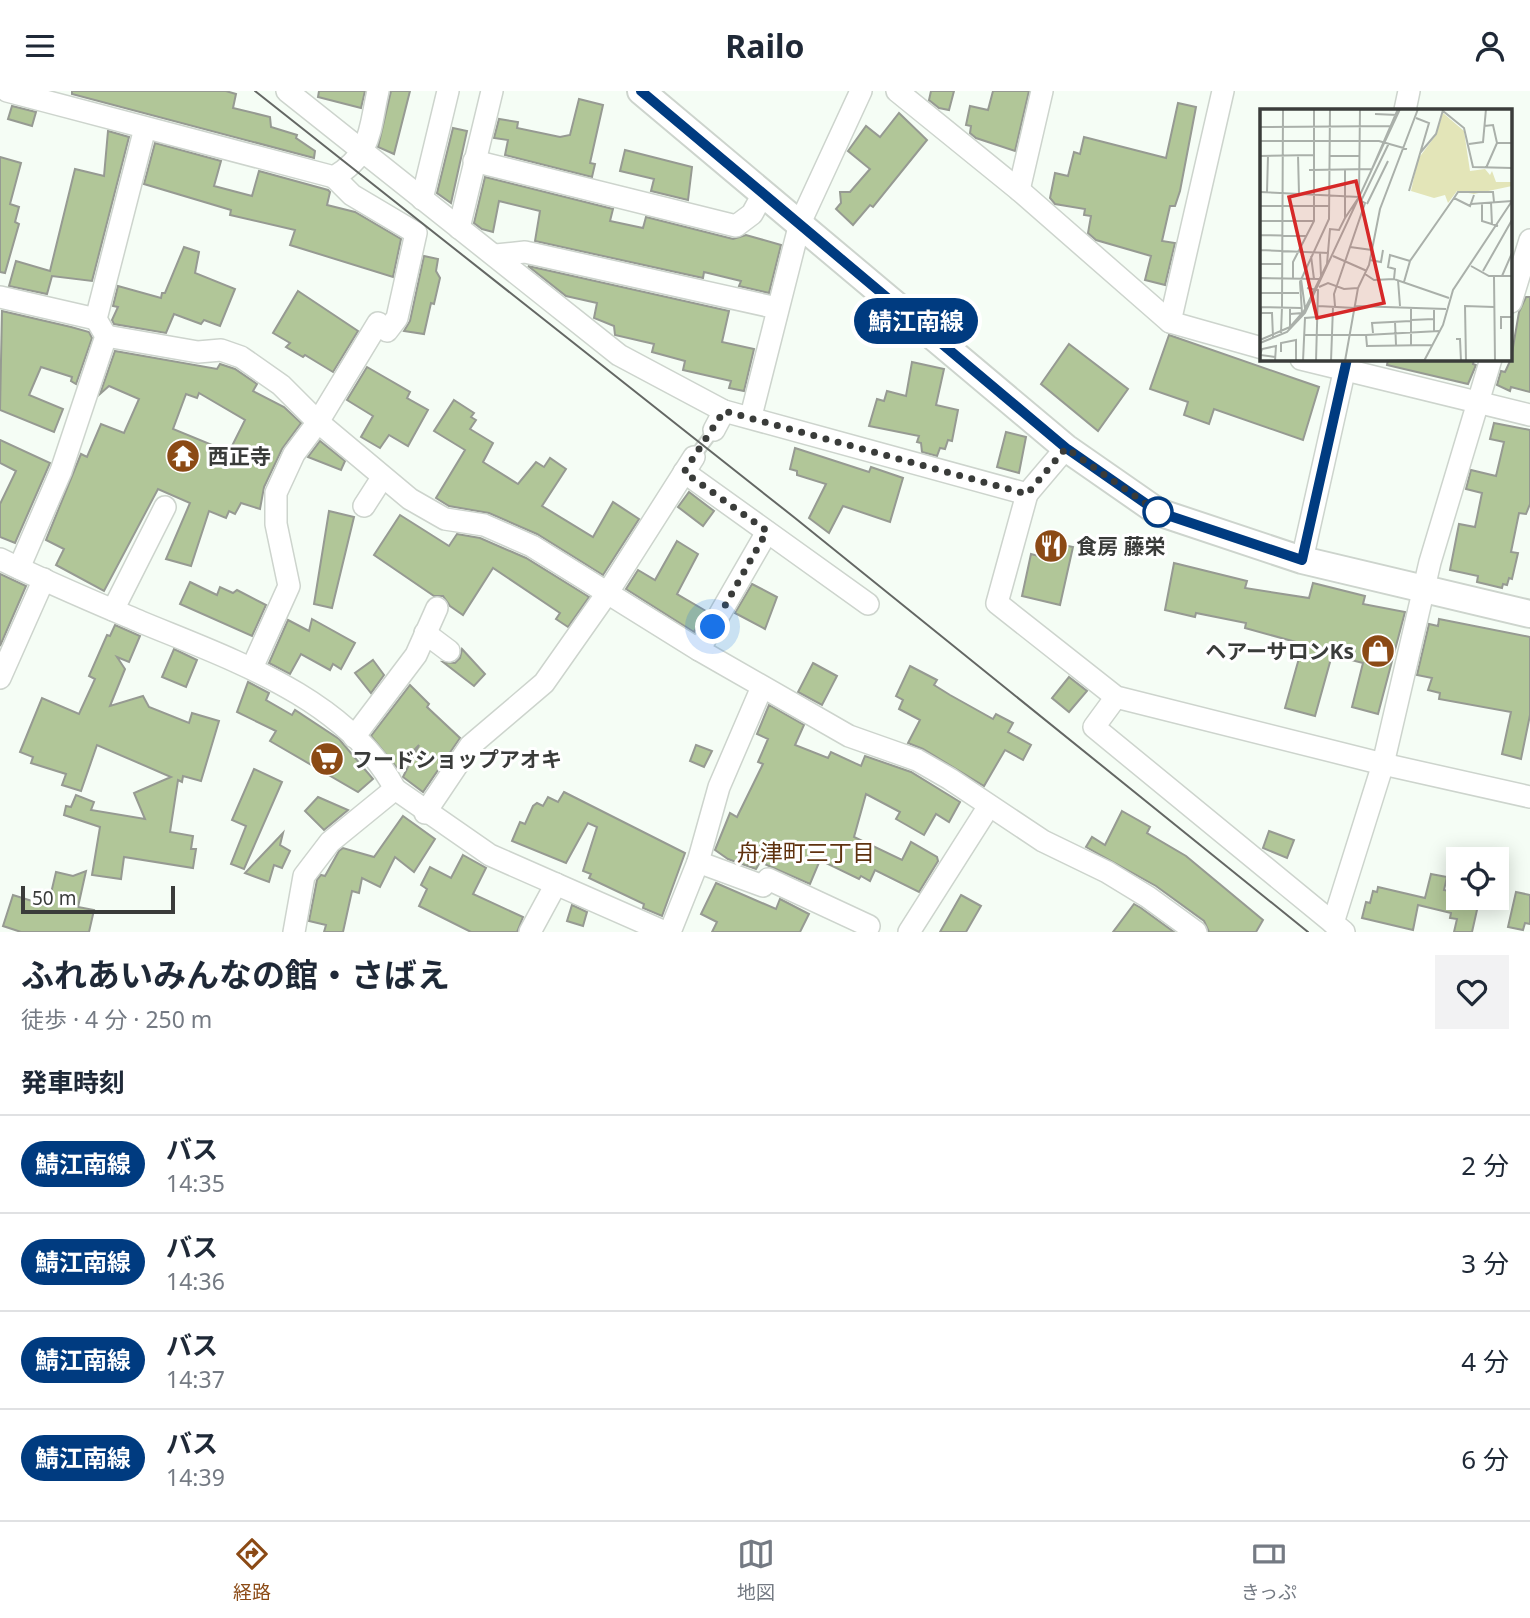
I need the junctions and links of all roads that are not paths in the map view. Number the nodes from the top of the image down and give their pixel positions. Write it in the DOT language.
graph roads {
  1 [pos="287,91"];
  2 [pos="378,91"];
  3 [pos="448,91"];
  4 [pos="492,91"];
  5 [pos="641,91"];
  6 [pos="861,91"];
  7 [pos="897,91"];
  8 [pos="1042,91"];
  9 [pos="1223,91"];
  10 [pos="1409,91"];
  11 [pos="16,92"];
  12 [pos="1405,109"];
  13 [pos="145,128"];
  14 [pos="363,153"];
  15 [pos="474,161"];
  16 [pos="334,177"];
  17 [pos="1019,190"];
  18 [pos="763,194"];
  19 [pos="422,199"];
  20 [pos="800,223"];
  21 [pos="460,228"];
  22 [pos="1530,240"];
  23 [pos="496,255"];
  24 [pos="0,297"];
  25 [pos="1512,300"];
  26 [pos="777,308"];
  27 [pos="1170,322"];
  28 [pos="101,328"];
  29 [pos="1260,347"];
  30 [pos="1316,361"];
  31 [pos="1490,361"];
  32 [pos="1346,365"];
  33 [pos="1478,403"];
  34 [pos="724,411"];
  35 [pos="1530,415"];
  36 [pos="751,417"];
  37 [pos="318,422"];
  38 [pos="714,430"];
  39 [pos="1066,448"];
  40 [pos="689,464"];
  41 [pos="382,478"];
  42 [pos="1027,494"];
  43 [pos="364,506"];
  44 [pos="165,507"];
  45 [pos="767,531"];
  46 [pos="0,559"];
  47 [pos="1302,560"];
  48 [pos="19,568"];
  49 [pos="44,579"];
  50 [pos="1424,590"];
  51 [pos="608,592"];
  52 [pos="868,604"];
  53 [pos="437,608"];
  54 [pos="113,610"];
  55 [pos="1530,614"];
  56 [pos="425,633"];
  57 [pos="699,650"];
  58 [pos="449,651"];
  59 [pos="252,668"];
  60 [pos="0,678"];
  61 [pos="762,687"];
  62 [pos="1116,697"];
  63 [pos="354,737"];
  64 [pos="1383,764"];
  65 [pos="395,789"];
  66 [pos="1530,797"];
  67 [pos="989,806"];
  68 [pos="425,813"];
  69 [pos="698,862"];
  70 [pos="556,884"];
  71 [pos="869,926"];
  72 [pos="1338,928"];
  73 [pos="295,932"];
  74 [pos="530,932"];
  75 [pos="668,932"];
  76 [pos="909,932"];
  77 [pos="1196,932"];
  1 -- 14 [label="street"];
  2 -- 14 [label="street"];
  3 -- 19 [label="street"];
  4 -- 15 [label="street"];
  5 -- 18 [label="street"];
  6 -- 20 [label="street"];
  7 -- 17 [label="street"];
  8 -- 17 [label="street"];
  9 -- 27 [label="street"];
  10 -- 12 [label="street"];
  11 -- 13 [label="street"];
  13 -- 16 [label="street"];
  13 -- 28 [label="street"];
  14 -- 16 [label="street"];
  14 -- 19 [label="street"];
  15 -- 18 [label="street"];
  15 -- 21 [label="street"];
  16 -- 37 [label="street"];
  17 -- 27 [label="street"];
  18 -- 20 [label="street"];
  19 -- 21 [label="street"];
  20 -- 26 [label="street"];
  20 -- 39 [label="street"];
  21 -- 23 [label="street"];
  22 -- 25 [label="street"];
  23 -- 26 [label="street"];
  23 -- 34 [label="street"];
  24 -- 28 [label="street"];
  26 -- 36 [label="street"];
  27 -- 29 [label="street"];
  28 -- 37 [label="street"];
  28 -- 48 [label="street"];
  30 -- 32 [label="street"];
  31 -- 33 [label="street"];
  32 -- 33 [label="street"];
  32 -- 47 [label="street"];
  33 -- 35 [label="street"];
  33 -- 50 [label="street"];
  34 -- 36 [label="street"];
  34 -- 38 [label="street"];
  36 -- 42 [label="street"];
  37 -- 41 [label="street"];
  37 -- 59 [label="street"];
  38 -- 40 [label="lane"];
  39 -- 42 [label="street"];
  39 -- 47 [label="street"];
  40 -- 45 [label="street"];
  40 -- 51 [label="street"];
  41 -- 43 [label="street"];
  41 -- 51 [label="street"];
  42 -- 62 [label="street"];
  44 -- 54 [label="street"];
  45 -- 52 [label="street"];
  45 -- 57 [label="street"];
  46 -- 48 [label="street"];
  47 -- 50 [label="street"];
  48 -- 49 [label="street"];
  49 -- 54 [label="street"];
  49 -- 60 [label="street"];
  50 -- 55 [label="street"];
  50 -- 64 [label="street"];
  51 -- 57 [label="street"];
  51 -- 68 [label="street"];
  53 -- 56 [label="street"];
  54 -- 59 [label="street"];
  56 -- 58 [label="street"];
  56 -- 63 [label="street"];
  57 -- 61 [label="street"];
  59 -- 63 [label="street"];
  61 -- 67 [label="street"];
  61 -- 69 [label="street"];
  62 -- 64 [label="street"];
  62 -- 72 [label="street"];
  63 -- 65 [label="street"];
  64 -- 66 [label="street"];
  64 -- 72 [label="street"];
  65 -- 68 [label="street"];
  65 -- 73 [label="street"];
  67 -- 76 [label="street"];
  67 -- 77 [label="street"];
  68 -- 70 [label="street"];
  69 -- 71 [label="street"];
  69 -- 75 [label="street"];
  70 -- 74 [label="street"];
  70 -- 75 [label="street"];
}
